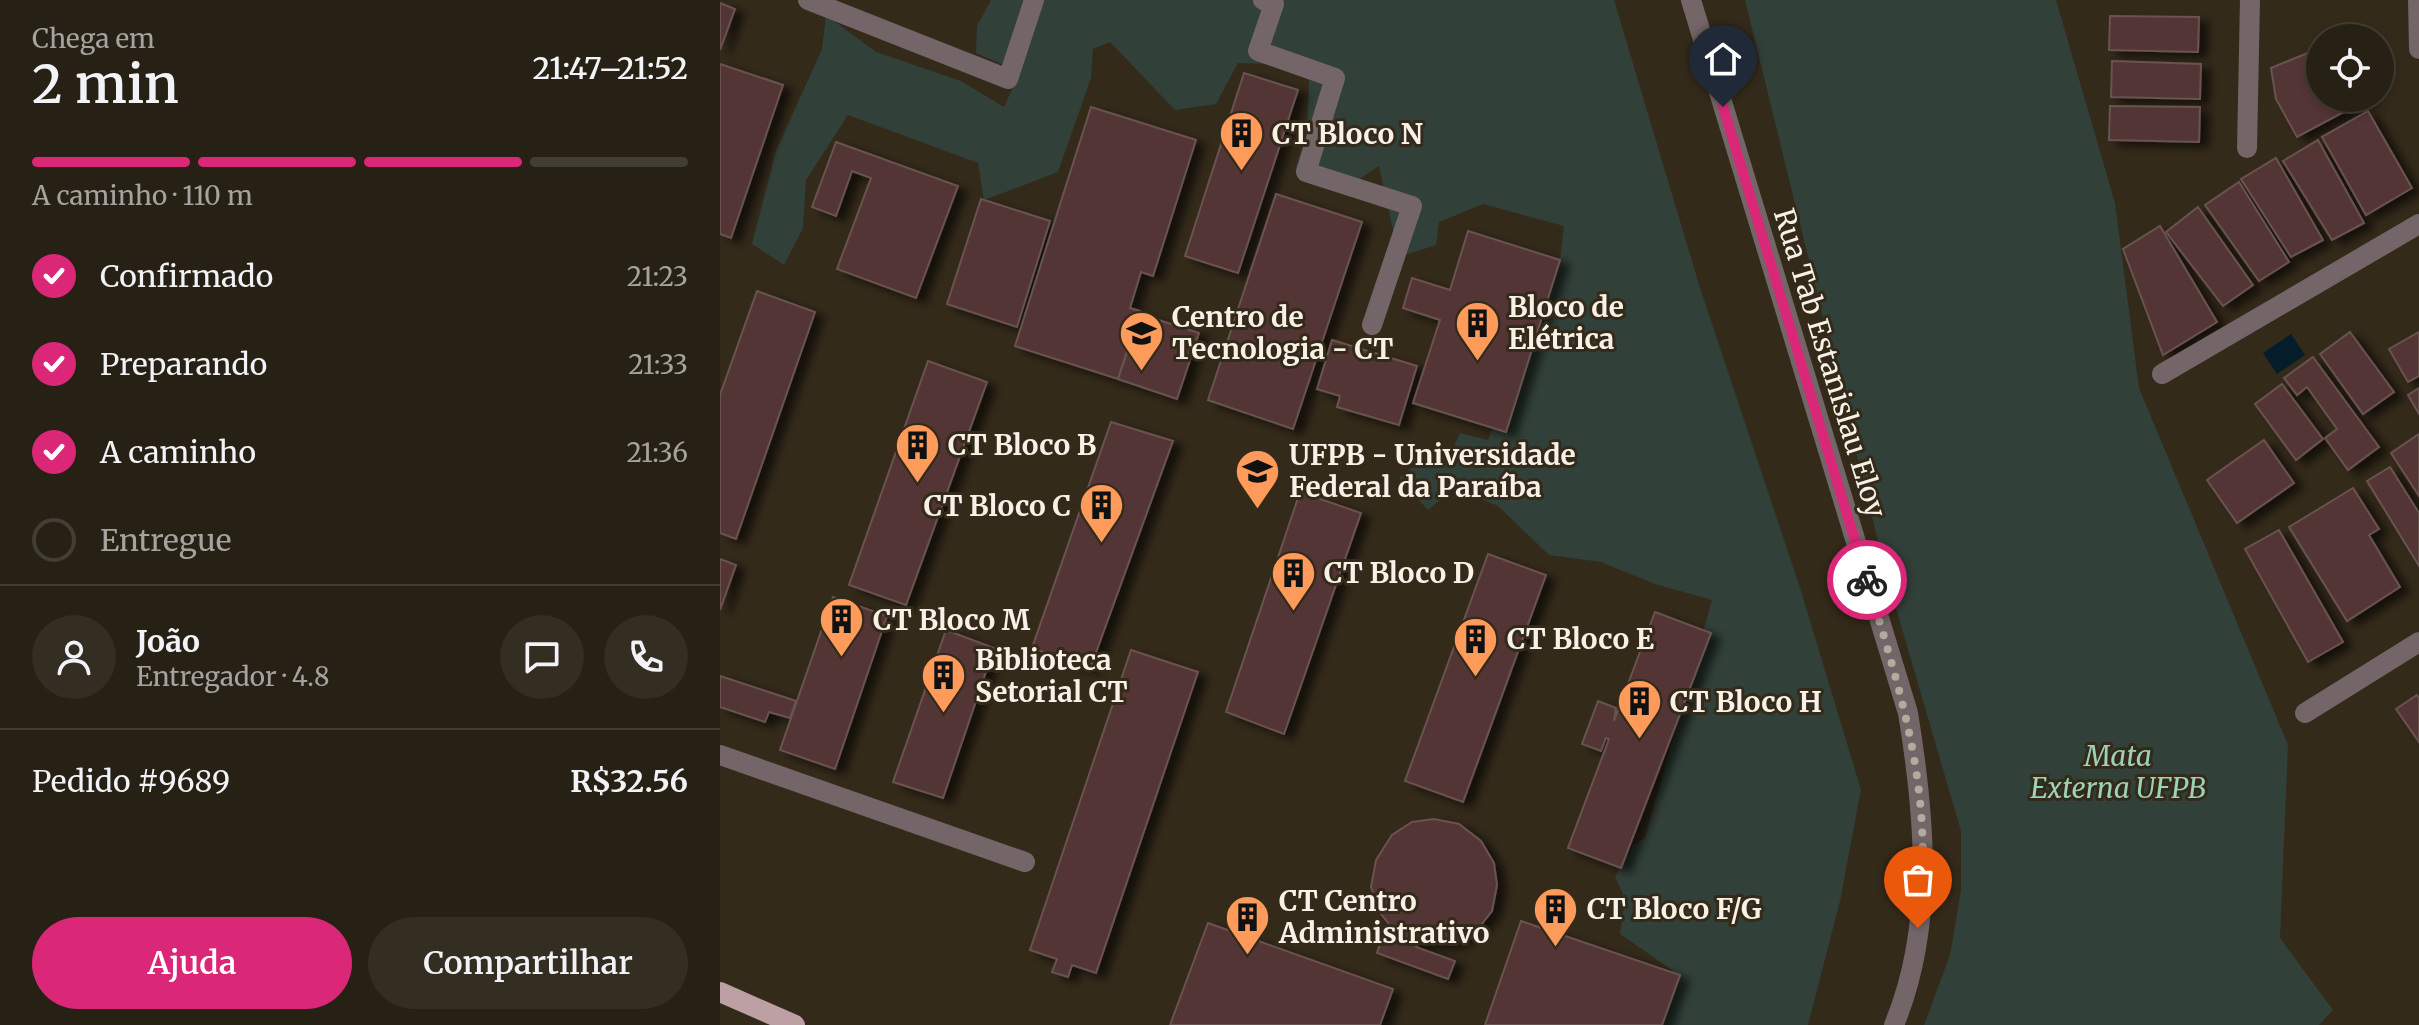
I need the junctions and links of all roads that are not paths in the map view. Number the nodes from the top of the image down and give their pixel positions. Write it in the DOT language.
graph roads {
  1 [pos="808,0"];
  2 [pos="1034,0"];
  3 [pos="1263,0"];
  4 [pos="1691,0"];
  5 [pos="2250,0"];
  6 [pos="2418,0"];
  7 [pos="843,6"];
  8 [pos="2419,49"];
  9 [pos="2247,148"];
  10 [pos="2419,224"];
  11 [pos="1372,325"];
  12 [pos="2162,374"];
  13 [pos="2419,642"];
  14 [pos="2305,713"];
  15 [pos="720,755"];
  16 [pos="1025,862"];
  17 [pos="720,992"];
  18 [pos="795,1025"];
  19 [pos="1894,1025"];
  1 -- 7 [label="street"];
  2 -- 7 [label="street"];
  3 -- 11 [label="street"];
  4 -- 19 [label="street, Rua Tab Estanislau Eloy"];
  5 -- 9 [label="street"];
  6 -- 8 [label="street"];
  10 -- 12 [label="street"];
  13 -- 14 [label="street"];
  15 -- 16 [label="street"];
  17 -- 18 [label="main road"];
}
